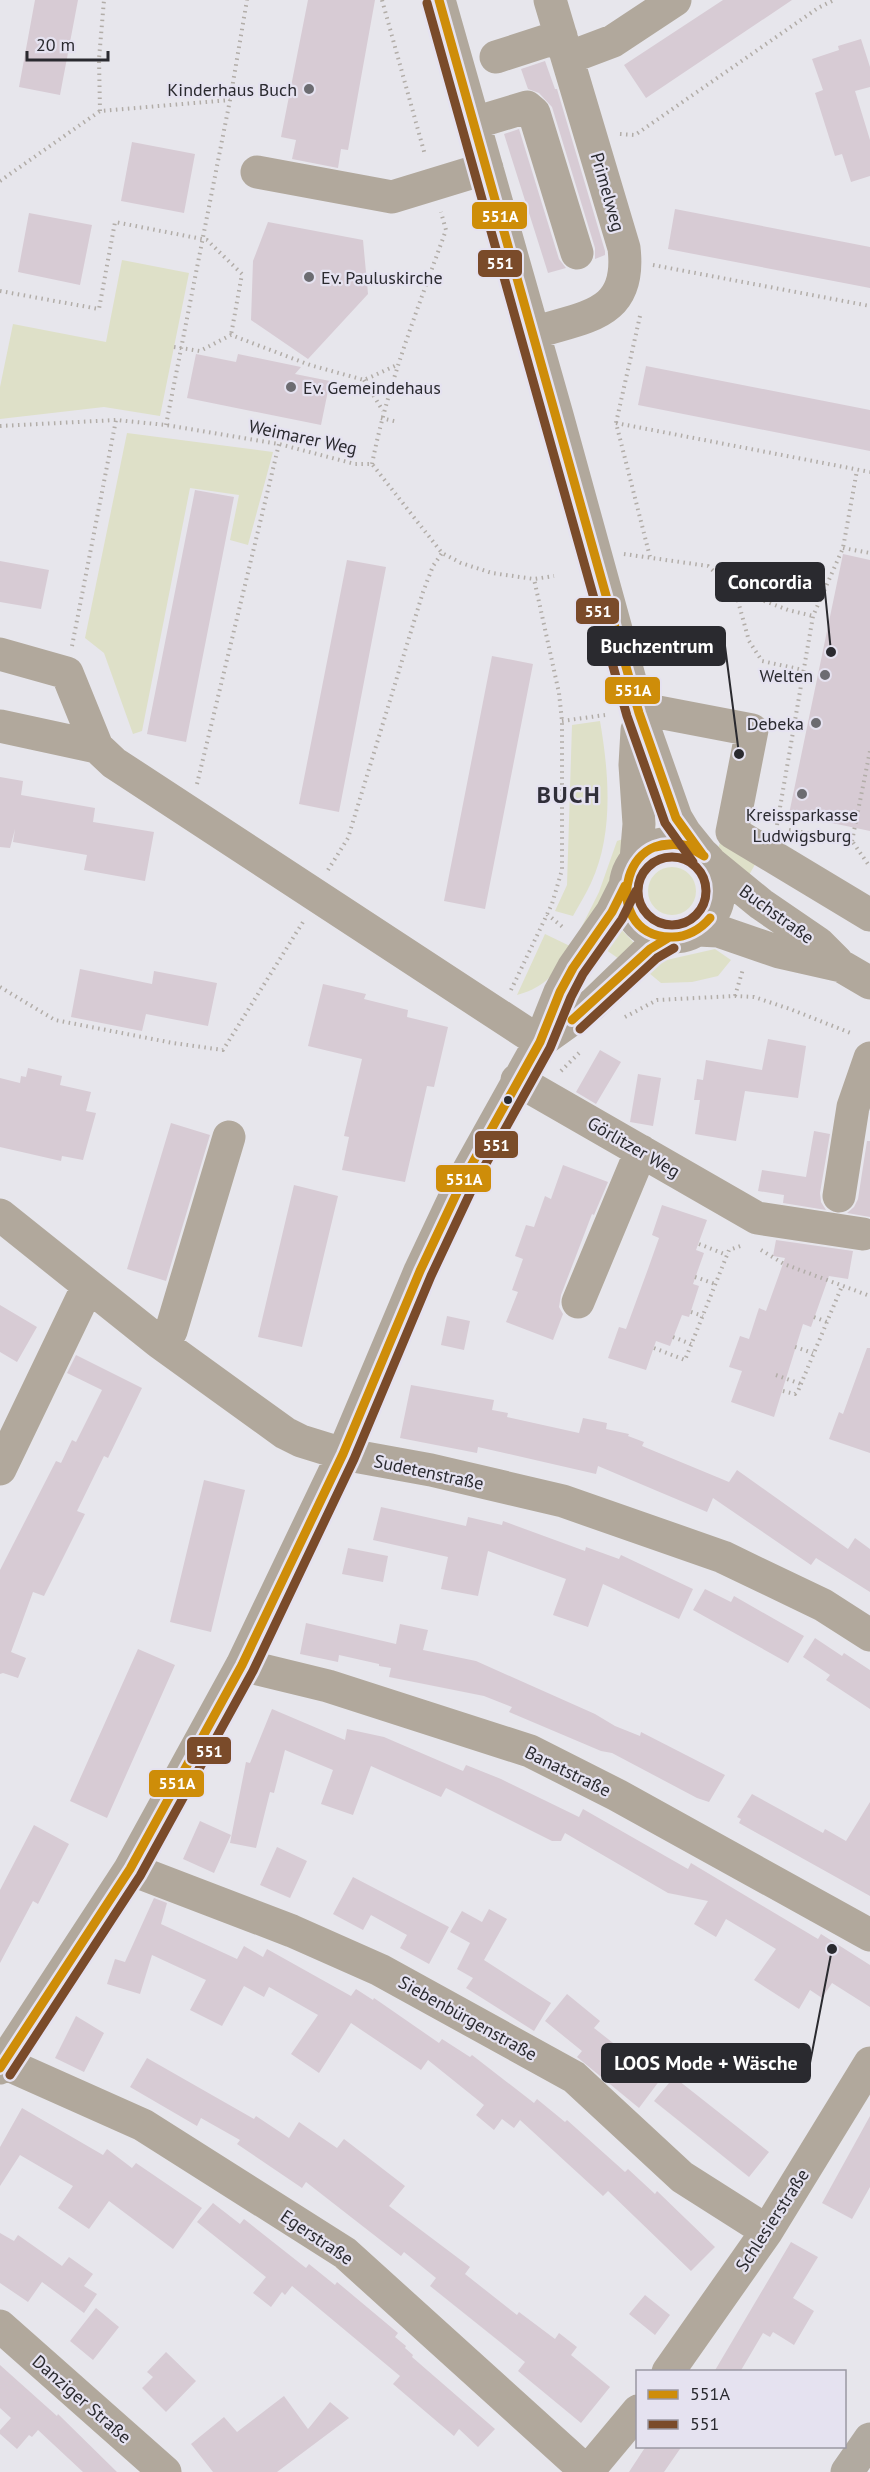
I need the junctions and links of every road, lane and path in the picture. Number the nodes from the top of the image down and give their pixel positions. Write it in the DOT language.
graph roads {
  1 [pos="104,0"];
  2 [pos="247,0"];
  3 [pos="382,0"];
  4 [pos="438,0"];
  5 [pos="550,0"];
  6 [pos="675,0"];
  7 [pos="834,0"];
  8 [pos="564,47"];
  9 [pos="496,57"];
  10 [pos="230,100"];
  11 [pos="100,111"];
  12 [pos="474,123"];
  13 [pos="589,131"];
  14 [pos="487,168"];
  15 [pos="257,172"];
  16 [pos="0,181"];
  17 [pos="433,185"];
  18 [pos="202,239"];
  19 [pos="577,253"];
  20 [pos="649,276"];
  21 [pos="0,291"];
  22 [pos="870,306"];
  23 [pos="642,310"];
  24 [pos="534,333"];
  25 [pos="231,335"];
  26 [pos="174,347"];
  27 [pos="180,349"];
  28 [pos="398,365"];
  29 [pos="364,380"];
  30 [pos="383,412"];
  31 [pos="381,418"];
  32 [pos="116,420"];
  33 [pos="398,422"];
  34 [pos="616,423"];
  35 [pos="166,425"];
  36 [pos="0,426"];
  37 [pos="279,444"];
  38 [pos="372,464"];
  39 [pos="857,470"];
  40 [pos="870,472"];
  41 [pos="843,548"];
  42 [pos="442,553"];
  43 [pos="870,553"];
  44 [pos="623,554"];
  45 [pos="650,557"];
  46 [pos="554,576"];
  47 [pos="534,579"];
  48 [pos="735,590"];
  49 [pos="813,616"];
  50 [pos="0,654"];
  51 [pos="803,670"];
  52 [pos="67,673"];
  53 [pos="639,713"];
  54 [pos="605,715"];
  55 [pos="562,721"];
  56 [pos="0,726"];
  57 [pos="97,747"];
  58 [pos="870,751"];
  59 [pos="190,814"];
  60 [pos="852,841"];
  61 [pos="707,859"];
  62 [pos="870,867"];
  63 [pos="631,873"];
  64 [pos="315,896"];
  65 [pos="547,914"];
  66 [pos="870,915"];
  67 [pos="570,933"];
  68 [pos="683,934"];
  69 [pos="841,966"];
  70 [pos="870,982"];
  71 [pos="0,987"];
  72 [pos="499,1015"];
  73 [pos="615,1022"];
  74 [pos="540,1042"];
  75 [pos="865,1047"];
  76 [pos="582,1051"];
  77 [pos="531,1088"];
  78 [pos="229,1137"];
  79 [pos="641,1151"];
  80 [pos="839,1196"];
  81 [pos="0,1215"];
  82 [pos="749,1228"];
  83 [pos="863,1234"];
  84 [pos="699,1244"];
  85 [pos="727,1255"];
  86 [pos="695,1277"];
  87 [pos="715,1284"];
  88 [pos="88,1286"];
  89 [pos="842,1286"];
  90 [pos="870,1296"];
  91 [pos="578,1302"];
  92 [pos="691,1312"];
  93 [pos="703,1316"];
  94 [pos="814,1317"];
  95 [pos="827,1322"];
  96 [pos="673,1337"];
  97 [pos="159,1342"];
  98 [pos="691,1344"];
  99 [pos="795,1347"];
  100 [pos="654,1348"];
  101 [pos="813,1353"];
  102 [pos="776,1374"];
  103 [pos="801,1384"];
  104 [pos="783,1391"];
  105 [pos="343,1454"];
  106 [pos="0,1469"];
  107 [pos="870,1635"];
  108 [pos="242,1665"];
  109 [pos="130,1869"];
  110 [pos="870,1935"];
  111 [pos="870,2063"];
  112 [pos="2,2066"];
  113 [pos="768,2231"];
  114 [pos="0,2326"];
  115 [pos="669,2370"];
  116 [pos="636,2413"];
  117 [pos="870,2439"];
  118 [pos="165,2472"];
  119 [pos="587,2472"];
  120 [pos="847,2472"];
  1 -- 11 [label="path"];
  2 -- 10 [label="path"];
  3 -- 17 [label="path"];
  4 -- 12 [label="street"];
  5 -- 8 [label="street, Primelweg"];
  6 -- 8 [label="street"];
  7 -- 13 [label="path"];
  8 -- 9 [label="street"];
  8 -- 13 [label="street, Primelweg"];
  10 -- 11 [label="path"];
  10 -- 18 [label="path"];
  11 -- 16 [label="path"];
  12 -- 14 [label="street"];
  12 -- 19 [label="street"];
  13 -- 24 [label="street, Primelweg"];
  14 -- 17 [label="street"];
  14 -- 24 [label="street"];
  15 -- 17 [label="street"];
  17 -- 28 [label="path"];
  18 -- 21 [label="path"];
  18 -- 25 [label="path"];
  18 -- 27 [label="path"];
  20 -- 22 [label="path"];
  23 -- 34 [label="path"];
  24 -- 53 [label="street"];
  25 -- 27 [label="path"];
  25 -- 29 [label="path"];
  26 -- 27 [label="path"];
  27 -- 35 [label="path"];
  28 -- 29 [label="path"];
  28 -- 30 [label="path"];
  29 -- 30 [label="path"];
  30 -- 31 [label="path"];
  31 -- 33 [label="path"];
  31 -- 38 [label="path"];
  32 -- 35 [label="path, Weimarer Weg"];
  32 -- 36 [label="path, Weimarer Weg"];
  32 -- 52 [label="path"];
  34 -- 39 [label="path"];
  34 -- 45 [label="path"];
  35 -- 37 [label="path, Weimarer Weg"];
  37 -- 38 [label="path, Weimarer Weg"];
  37 -- 59 [label="path"];
  38 -- 42 [label="path, Weimarer Weg"];
  39 -- 40 [label="path"];
  39 -- 41 [label="path"];
  41 -- 43 [label="path"];
  41 -- 49 [label="path"];
  42 -- 47 [label="path, Weimarer Weg"];
  42 -- 64 [label="path"];
  44 -- 45 [label="path"];
  45 -- 48 [label="path"];
  46 -- 47 [label="path, Weimarer Weg"];
  47 -- 55 [label="path"];
  48 -- 49 [label="path"];
  48 -- 51 [label="path"];
  49 -- 51 [label="path"];
  50 -- 52 [label="street"];
  51 -- 60 [label="path"];
  52 -- 57 [label="street"];
  53 -- 61 [label="street"];
  53 -- 63 [label="street"];
  53 -- 66 [label="street"];
  54 -- 55 [label="path"];
  55 -- 65 [label="path"];
  56 -- 57 [label="street"];
  57 -- 59 [label="street"];
  58 -- 60 [label="path"];
  59 -- 64 [label="street"];
  60 -- 62 [label="path"];
  61 -- 63 [label="street"];
  61 -- 68 [label="street"];
  61 -- 69 [label="street, Buchstraße"];
  63 -- 68 [label="street"];
  63 -- 74 [label="street"];
  64 -- 71 [label="path"];
  64 -- 72 [label="street"];
  65 -- 67 [label="path"];
  65 -- 72 [label="path"];
  68 -- 69 [label="street, Buchstraße"];
  68 -- 74 [label="street"];
  69 -- 70 [label="street, Buchstraße"];
  72 -- 74 [label="street"];
  73 -- 75 [label="path"];
  74 -- 77 [label="street"];
  75 -- 80 [label="street"];
  76 -- 77 [label="path"];
  77 -- 79 [label="street, Görlitzer Weg"];
  77 -- 105 [label="street"];
  78 -- 97 [label="street"];
  79 -- 82 [label="street, Görlitzer Weg"];
  79 -- 91 [label="street"];
  81 -- 88 [label="street, Sudetenstraße"];
  82 -- 83 [label="street, Görlitzer Weg"];
  82 -- 85 [label="path"];
  82 -- 89 [label="path"];
  84 -- 85 [label="path"];
  85 -- 87 [label="path"];
  86 -- 87 [label="path"];
  87 -- 93 [label="path"];
  88 -- 97 [label="street, Sudetenstraße"];
  88 -- 106 [label="street"];
  89 -- 90 [label="path"];
  89 -- 95 [label="path"];
  92 -- 93 [label="path"];
  93 -- 98 [label="path"];
  94 -- 95 [label="path"];
  95 -- 101 [label="path"];
  96 -- 98 [label="path"];
  97 -- 105 [label="street, Sudetenstraße"];
  98 -- 100 [label="path"];
  99 -- 101 [label="path"];
  101 -- 103 [label="path"];
  102 -- 103 [label="path"];
  103 -- 104 [label="path"];
  105 -- 107 [label="street, Sudetenstraße"];
  105 -- 108 [label="street"];
  108 -- 109 [label="street"];
  108 -- 110 [label="street, Banatstraße"];
  109 -- 112 [label="street"];
  109 -- 113 [label="street, Siebenbürgenstraße"];
  111 -- 113 [label="street, Schlesierstraße"];
  112 -- 119 [label="street, Egerstraße"];
  113 -- 115 [label="street, Schlesierstraße"];
  114 -- 118 [label="street, Danziger Straße"];
  116 -- 119 [label="street"];
  117 -- 120 [label="main road"];
}
